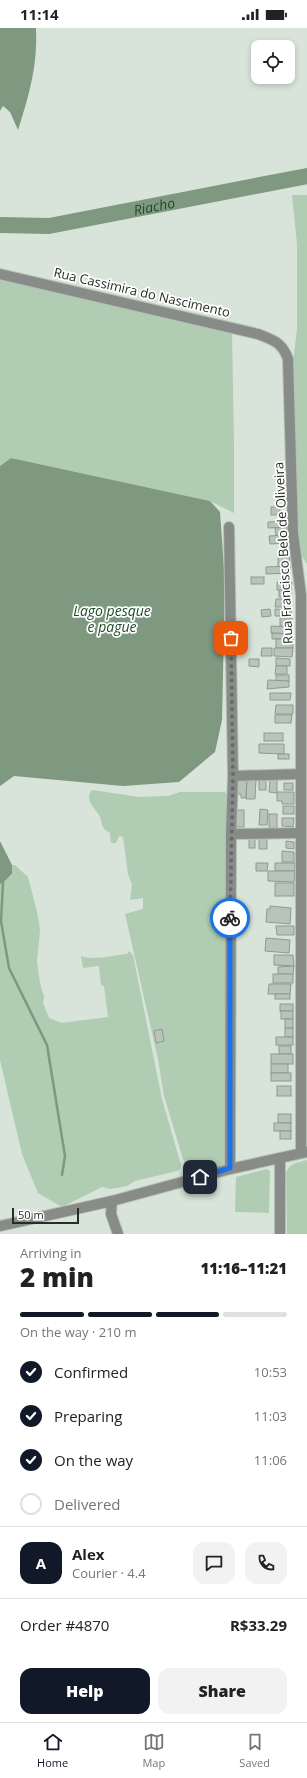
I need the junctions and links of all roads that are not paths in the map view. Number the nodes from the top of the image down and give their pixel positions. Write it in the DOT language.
graph roads {
  1 [pos="0,274"];
  2 [pos="277,342"];
  3 [pos="229,527"];
  4 [pos="302,573"];
  5 [pos="304,595"];
  6 [pos="301,774"];
  7 [pos="233,776"];
  8 [pos="231,834"];
  9 [pos="303,837"];
  10 [pos="304,849"];
  11 [pos="304,1010"];
  12 [pos="304,1023"];
  13 [pos="304,1152"];
  14 [pos="280,1158"];
  15 [pos="230,1168"];
  16 [pos="112,1201"];
  17 [pos="1,1228"];
  18 [pos="118,1234"];
  19 [pos="280,1234"];
  1 -- 2 [label="street, Rua Cassimira do Nascimento"];
  2 -- 4 [label="street, Rua Francisco Belo de Oliveira"];
  3 -- 7 [label="street"];
  4 -- 5 [label="street, Rua Francisco Belo de Oliveira"];
  5 -- 6 [label="street, Rua Francisco Belo de Oliveira"];
  6 -- 7 [label="street"];
  6 -- 9 [label="street, Rua Francisco Belo de Oliveira"];
  7 -- 8 [label="street"];
  8 -- 9 [label="street"];
  8 -- 15 [label="street"];
  9 -- 10 [label="street, Rua Francisco Belo de Oliveira"];
  10 -- 11 [label="street, Rua Francisco Belo de Oliveira"];
  11 -- 12 [label="street, Rua Francisco Belo de Oliveira"];
  12 -- 13 [label="street, Rua Francisco Belo de Oliveira"];
  13 -- 14 [label="street"];
  14 -- 15 [label="street"];
  14 -- 19 [label="street"];
  15 -- 16 [label="street"];
  16 -- 17 [label="street"];
  16 -- 18 [label="street"];
}
